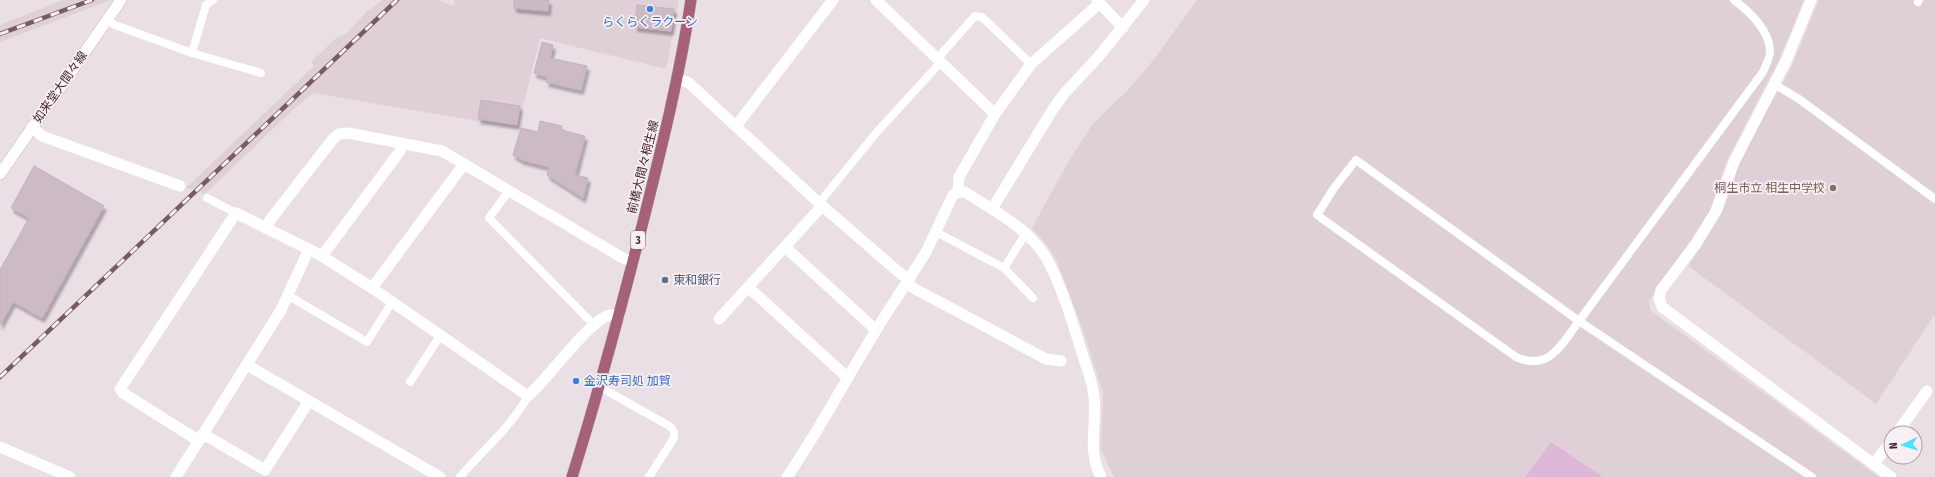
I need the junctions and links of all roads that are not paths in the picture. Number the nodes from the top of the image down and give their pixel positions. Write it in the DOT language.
graph roads {
  1 [pos="120,0"];
  2 [pos="213,0"];
  3 [pos="691,0"];
  4 [pos="833,0"];
  5 [pos="876,0"];
  6 [pos="1144,0"];
  7 [pos="1734,0"];
  8 [pos="1811,0"];
  9 [pos="1099,1"];
  10 [pos="107,20"];
  11 [pos="1123,28"];
  12 [pos="192,53"];
  13 [pos="939,61"];
  14 [pos="1031,64"];
  15 [pos="261,73"];
  16 [pos="678,79"];
  17 [pos="1774,84"];
  18 [pos="995,114"];
  19 [pos="736,126"];
  20 [pos="32,127"];
  21 [pos="402,143"];
  22 [pos="464,164"];
  23 [pos="0,174"];
  24 [pos="180,186"];
  25 [pos="508,192"];
  26 [pos="958,192"];
  27 [pos="208,198"];
  28 [pos="1935,199"];
  29 [pos="821,204"];
  30 [pos="992,209"];
  31 [pos="236,213"];
  32 [pos="266,228"];
  33 [pos="936,232"];
  34 [pos="1026,233"];
  35 [pos="785,247"];
  36 [pos="309,249"];
  37 [pos="322,256"];
  38 [pos="633,262"];
  39 [pos="1004,268"];
  40 [pos="908,281"];
  41 [pos="748,287"];
  42 [pos="372,288"];
  43 [pos="289,296"];
  44 [pos="1033,298"];
  45 [pos="392,302"];
  46 [pos="619,316"];
  47 [pos="719,319"];
  48 [pos="1579,321"];
  49 [pos="593,324"];
  50 [pos="876,330"];
  51 [pos="440,336"];
  52 [pos="1061,361"];
  53 [pos="247,365"];
  54 [pos="848,378"];
  55 [pos="410,382"];
  56 [pos="600,387"];
  57 [pos="1927,391"];
  58 [pos="528,396"];
  59 [pos="309,401"];
  60 [pos="1903,425"];
  61 [pos="201,437"];
  62 [pos="0,447"];
  63 [pos="1883,452"];
  64 [pos="1874,464"];
  65 [pos="264,473"];
  66 [pos="70,477"];
  67 [pos="176,477"];
  68 [pos="440,477"];
  69 [pos="460,477"];
  70 [pos="572,477"];
  71 [pos="648,477"];
  72 [pos="787,477"];
  73 [pos="1101,477"];
  74 [pos="1812,477"];
  75 [pos="1891,477"];
  1 -- 10 [label="street, 如来堂大間々線"];
  2 -- 12 [label="lane"];
  3 -- 16 [label="main road, 前橋大間々桐生線 / 3"];
  4 -- 19 [label="street"];
  5 -- 13 [label="street"];
  6 -- 11 [label="street"];
  7 -- 48 [label="lane"];
  8 -- 17 [label="street"];
  9 -- 11 [label="street"];
  9 -- 14 [label="street"];
  10 -- 12 [label="lane"];
  10 -- 20 [label="street, 如来堂大間々線"];
  11 -- 30 [label="street"];
  12 -- 15 [label="lane"];
  13 -- 14 [label="lane"];
  13 -- 18 [label="street"];
  13 -- 29 [label="lane"];
  14 -- 18 [label="street"];
  16 -- 19 [label="street"];
  16 -- 38 [label="main road, 前橋大間々桐生線 / 3"];
  17 -- 28 [label="lane"];
  17 -- 64 [label="street"];
  18 -- 26 [label="street"];
  19 -- 29 [label="street"];
  20 -- 23 [label="street, 如来堂大間々線"];
  20 -- 24 [label="street"];
  21 -- 22 [label="street"];
  21 -- 32 [label="street"];
  21 -- 37 [label="street"];
  22 -- 25 [label="street"];
  22 -- 42 [label="street"];
  25 -- 38 [label="street"];
  25 -- 49 [label="lane"];
  26 -- 30 [label="street"];
  26 -- 33 [label="street"];
  27 -- 31 [label="lane"];
  29 -- 35 [label="street"];
  29 -- 40 [label="street"];
  30 -- 34 [label="street"];
  31 -- 32 [label="street"];
  31 -- 61 [label="street"];
  32 -- 36 [label="street"];
  33 -- 39 [label="lane"];
  33 -- 40 [label="street"];
  34 -- 39 [label="lane"];
  34 -- 73 [label="street"];
  35 -- 41 [label="street"];
  35 -- 50 [label="street"];
  36 -- 37 [label="street"];
  36 -- 43 [label="street"];
  37 -- 42 [label="street"];
  38 -- 46 [label="main road, 前橋大間々桐生線 / 3"];
  39 -- 44 [label="lane"];
  40 -- 50 [label="street"];
  40 -- 52 [label="street"];
  41 -- 47 [label="street"];
  41 -- 54 [label="street"];
  42 -- 45 [label="street"];
  43 -- 45 [label="lane"];
  43 -- 53 [label="street"];
  45 -- 51 [label="street"];
  46 -- 49 [label="street"];
  46 -- 56 [label="main road, 前橋大間々桐生線 / 3"];
  48 -- 48 [label="lane"];
  48 -- 74 [label="lane"];
  49 -- 58 [label="street"];
  50 -- 54 [label="street"];
  51 -- 55 [label="lane"];
  51 -- 58 [label="street"];
  53 -- 59 [label="street"];
  53 -- 61 [label="street"];
  54 -- 72 [label="street"];
  56 -- 70 [label="main road, 前橋大間々桐生線 / 3"];
  56 -- 71 [label="lane"];
  57 -- 60 [label="street"];
  58 -- 69 [label="lane"];
  59 -- 65 [label="street"];
  59 -- 68 [label="street"];
  61 -- 65 [label="street"];
  61 -- 67 [label="street"];
  62 -- 66 [label="street"];
  63 -- 64 [label="street"];
  64 -- 75 [label="street"];
}
